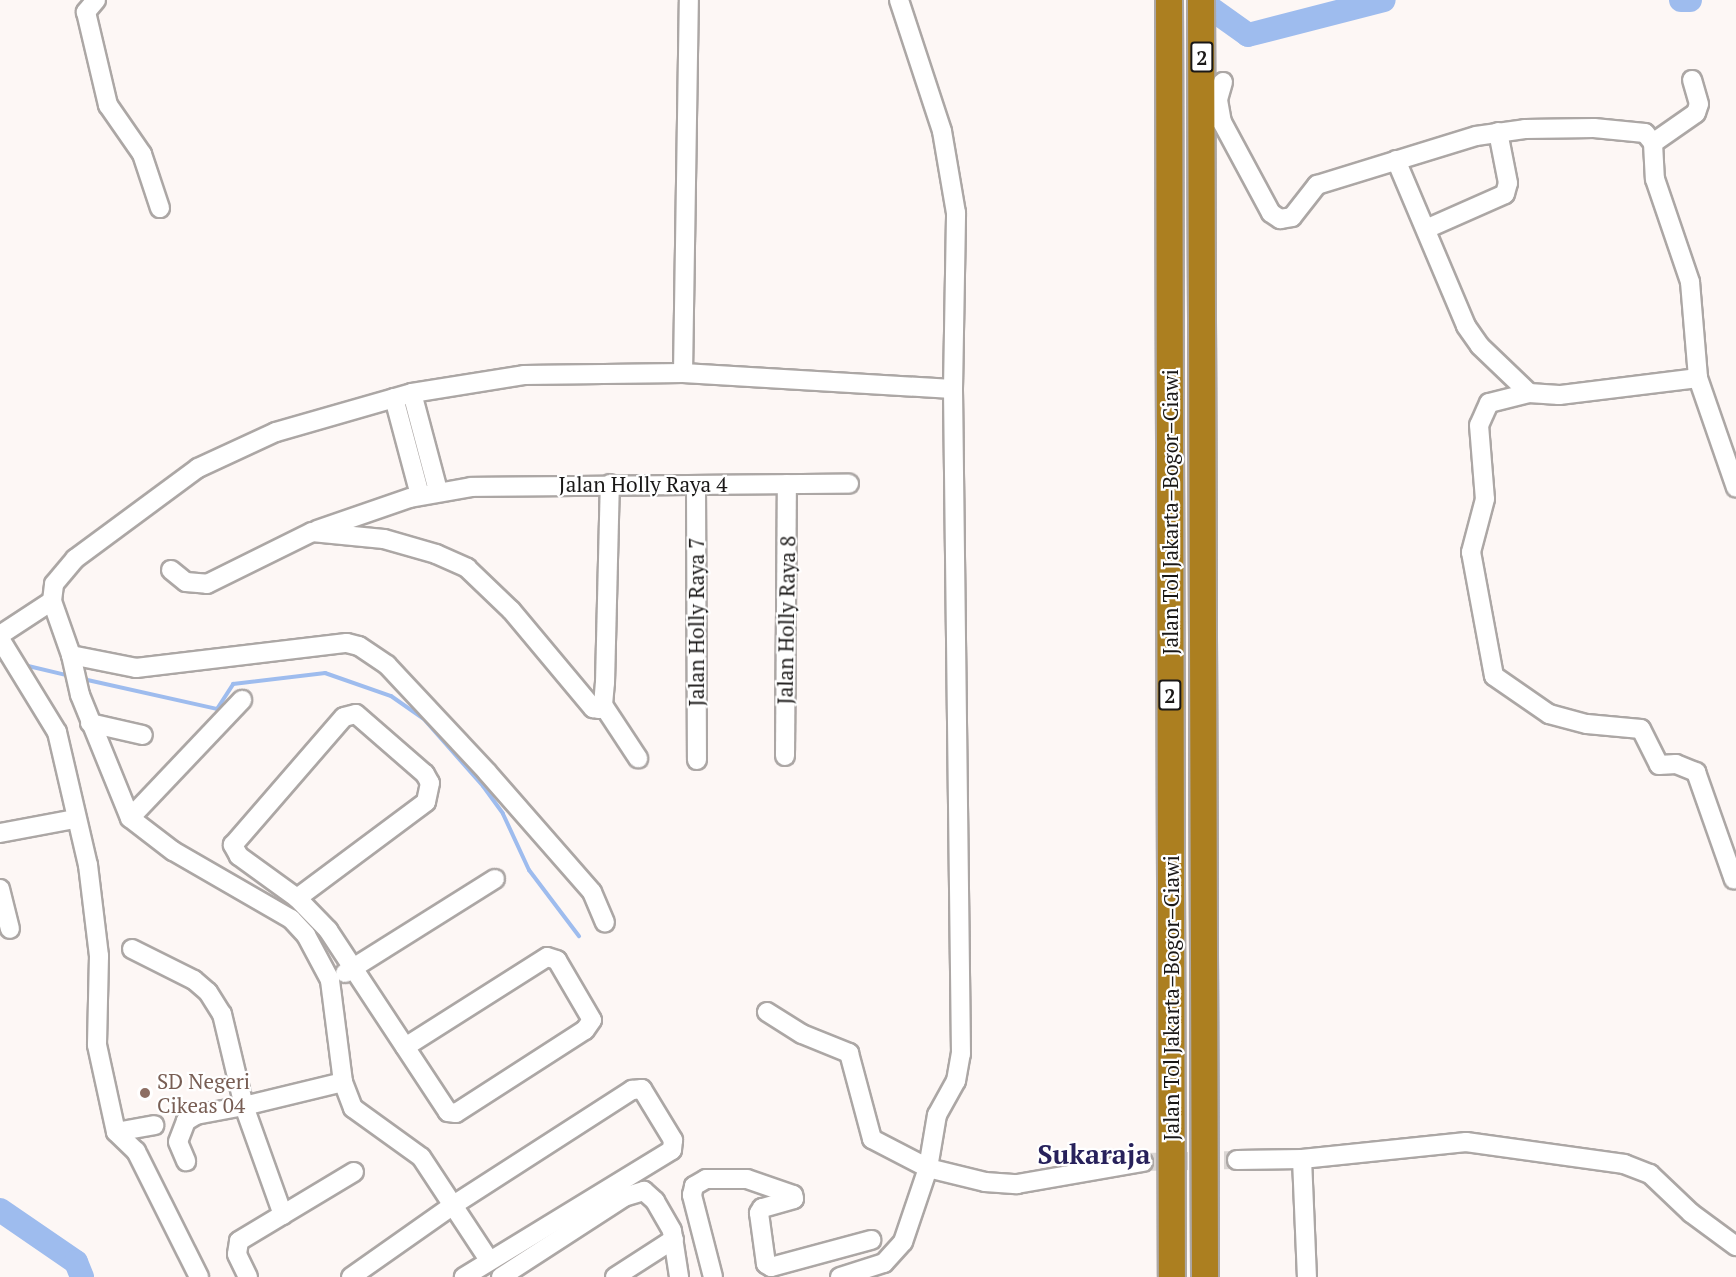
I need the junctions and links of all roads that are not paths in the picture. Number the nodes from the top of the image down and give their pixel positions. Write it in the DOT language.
graph roads {
  1 [pos="96,0"];
  2 [pos="689,0"];
  3 [pos="899,0"];
  4 [pos="1169,0"];
  5 [pos="1202,0"];
  6 [pos="1692,80"];
  7 [pos="1223,82"];
  8 [pos="1498,132"];
  9 [pos="1653,143"];
  10 [pos="1396,160"];
  11 [pos="160,208"];
  12 [pos="1425,229"];
  13 [pos="683,373"];
  14 [pos="1698,378"];
  15 [pos="953,389"];
  16 [pos="1529,393"];
  17 [pos="403,396"];
  18 [pos="610,484"];
  19 [pos="788,484"];
  20 [pos="849,484"];
  21 [pos="696,485"];
  22 [pos="1736,488"];
  23 [pos="429,493"];
  24 [pos="312,532"];
  25 [pos="171,570"];
  26 [pos="52,601"];
  27 [pos="2,640"];
  28 [pos="71,662"];
  29 [pos="242,699"];
  30 [pos="603,705"];
  31 [pos="90,723"];
  32 [pos="142,735"];
  33 [pos="785,756"];
  34 [pos="638,758"];
  35 [pos="697,760"];
  36 [pos="130,818"];
  37 [pos="75,819"];
  38 [pos="0,833"];
  39 [pos="495,879"];
  40 [pos="1734,880"];
  41 [pos="0,889"];
  42 [pos="297,898"];
  43 [pos="605,922"];
  44 [pos="10,929"];
  45 [pos="132,949"];
  46 [pos="354,969"];
  47 [pos="330,980"];
  48 [pos="767,1012"];
  49 [pos="405,1047"];
  50 [pos="343,1082"];
  51 [pos="244,1106"];
  52 [pos="154,1125"];
  53 [pos="116,1132"];
  54 [pos="1302,1159"];
  55 [pos="1237,1160"];
  56 [pos="186,1161"];
  57 [pos="1143,1162"];
  58 [pos="928,1168"];
  59 [pos="354,1172"];
  60 [pos="747,1179"];
  61 [pos="456,1204"];
  62 [pos="762,1208"];
  63 [pos="283,1215"];
  64 [pos="697,1216"];
  65 [pos="666,1218"];
  66 [pos="674,1239"];
  67 [pos="871,1240"];
  68 [pos="1736,1246"];
  69 [pos="489,1260"];
  70 [pos="199,1277"];
  71 [pos="248,1277"];
  72 [pos="351,1277"];
  73 [pos="464,1277"];
  74 [pos="501,1277"];
  75 [pos="615,1277"];
  76 [pos="679,1277"];
  77 [pos="713,1277"];
  78 [pos="840,1277"];
  79 [pos="1172,1277"];
  80 [pos="1205,1277"];
  81 [pos="1307,1277"];
  1 -- 11 [label="street"];
  2 -- 13 [label="street"];
  3 -- 15 [label="street"];
  4 -- 79 [label="highway, Jalan Tol Jakarta–Bogor–Ciawi / 2"];
  5 -- 80 [label="highway, Jalan Tol Jakarta–Bogor–Ciawi / 2"];
  6 -- 9 [label="street"];
  7 -- 10 [label="street"];
  8 -- 9 [label="street"];
  8 -- 10 [label="street"];
  8 -- 12 [label="street"];
  9 -- 14 [label="street"];
  10 -- 12 [label="street"];
  12 -- 16 [label="street"];
  13 -- 15 [label="street"];
  13 -- 17 [label="street"];
  14 -- 16 [label="street"];
  14 -- 22 [label="street"];
  15 -- 58 [label="street"];
  16 -- 40 [label="street"];
  17 -- 23 [label="street"];
  17 -- 26 [label="street"];
  18 -- 21 [label="street, Jalan Holly Raya 4"];
  18 -- 23 [label="street, Jalan Holly Raya 4"];
  18 -- 30 [label="street"];
  19 -- 20 [label="street, Jalan Holly Raya 4"];
  19 -- 21 [label="street, Jalan Holly Raya 4"];
  19 -- 33 [label="street, Jalan Holly Raya 8"];
  21 -- 35 [label="street, Jalan Holly Raya 7"];
  23 -- 24 [label="street, Jalan Holly Raya 4"];
  24 -- 25 [label="street, Jalan Holly Raya 4"];
  24 -- 30 [label="street"];
  26 -- 27 [label="street"];
  26 -- 28 [label="street"];
  27 -- 37 [label="street"];
  28 -- 31 [label="street"];
  28 -- 43 [label="street"];
  29 -- 36 [label="street"];
  30 -- 34 [label="street"];
  31 -- 32 [label="street"];
  31 -- 36 [label="street"];
  36 -- 47 [label="street"];
  37 -- 38 [label="street"];
  37 -- 53 [label="street"];
  39 -- 46 [label="street"];
  41 -- 44 [label="street"];
  42 -- 42 [label="street"];
  42 -- 46 [label="street"];
  45 -- 51 [label="street"];
  46 -- 47 [label="street"];
  46 -- 49 [label="street"];
  47 -- 50 [label="street"];
  48 -- 58 [label="street"];
  49 -- 49 [label="street"];
  50 -- 51 [label="street"];
  50 -- 61 [label="street"];
  51 -- 56 [label="street"];
  51 -- 63 [label="street"];
  52 -- 53 [label="street"];
  53 -- 70 [label="street"];
  54 -- 55 [label="street"];
  54 -- 68 [label="street"];
  54 -- 81 [label="street"];
  57 -- 58 [label="street"];
  58 -- 78 [label="street"];
  59 -- 63 [label="street"];
  60 -- 62 [label="street"];
  60 -- 62 [label="street"];
  60 -- 64 [label="street"];
  61 -- 69 [label="street"];
  61 -- 69 [label="street"];
  61 -- 72 [label="street"];
  62 -- 67 [label="street"];
  63 -- 71 [label="street"];
  64 -- 65 [label="street"];
  64 -- 77 [label="street"];
  65 -- 66 [label="street"];
  65 -- 74 [label="street"];
  66 -- 75 [label="street"];
  66 -- 76 [label="street"];
  69 -- 73 [label="street"];
}
